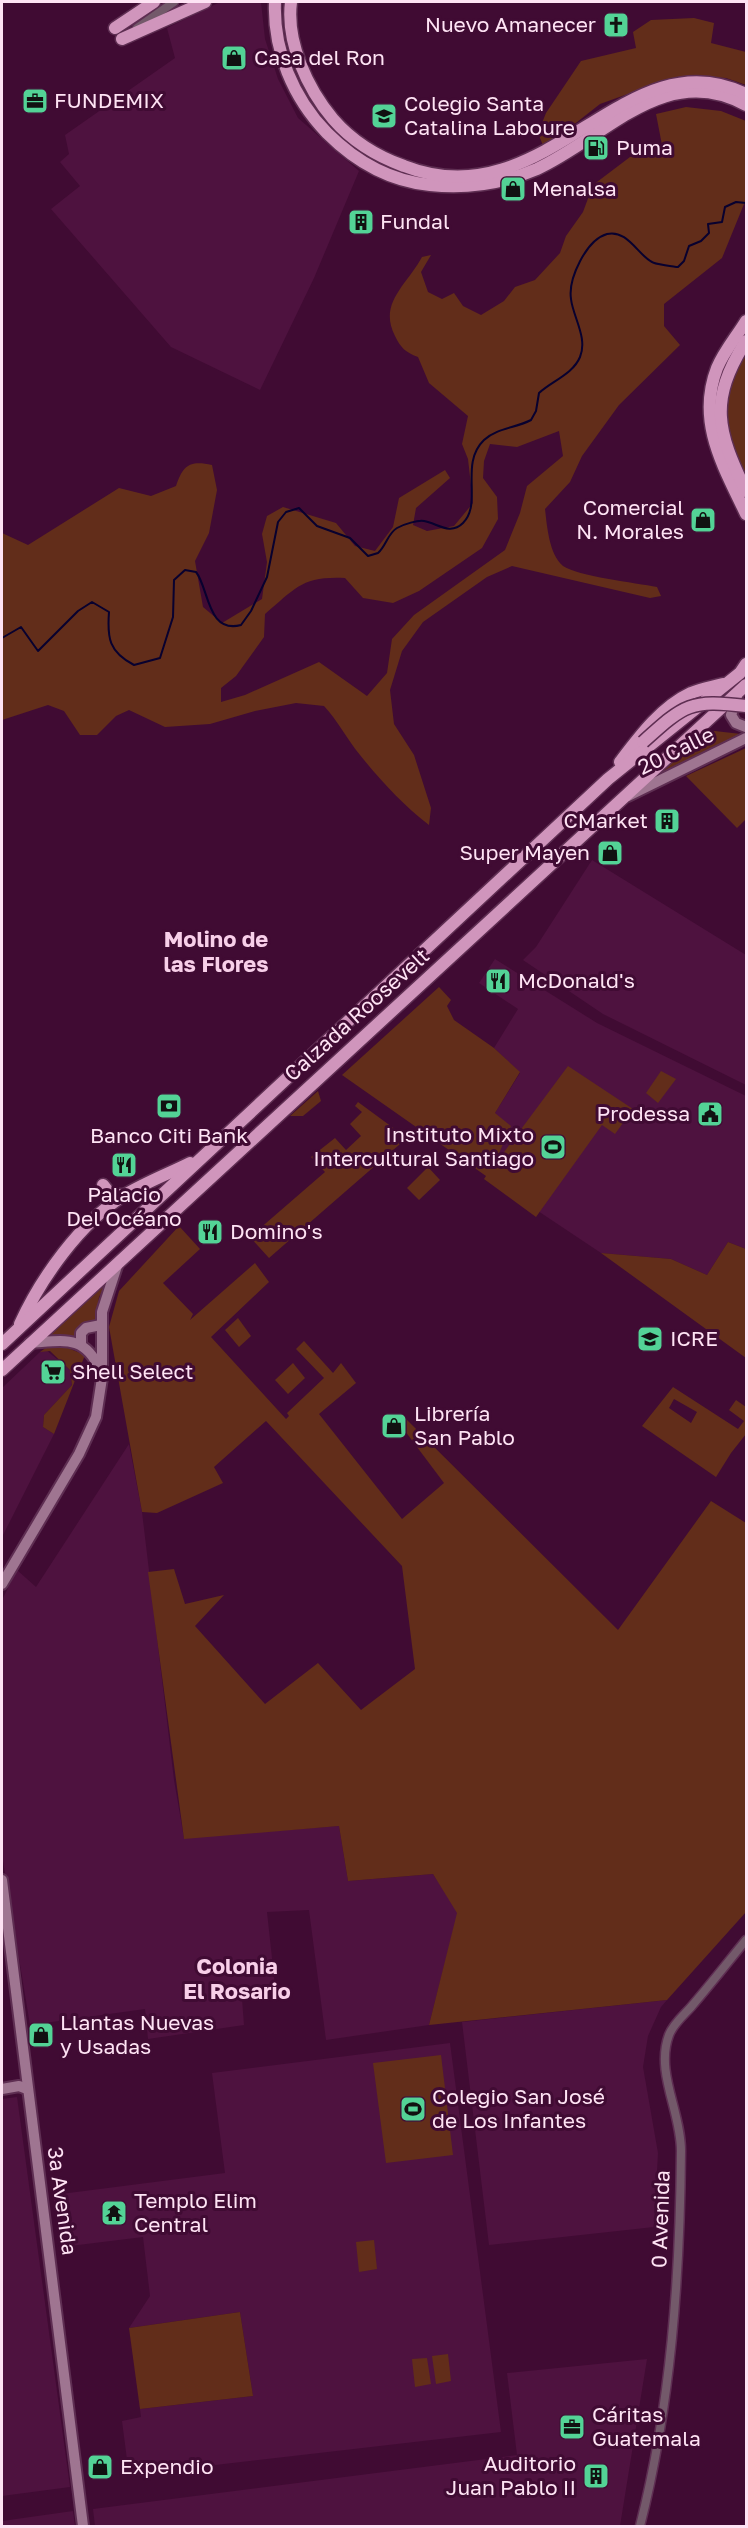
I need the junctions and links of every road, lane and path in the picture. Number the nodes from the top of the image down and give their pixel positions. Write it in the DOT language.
graph roads {
  1 [pos="154,2"];
  2 [pos="174,2"];
  3 [pos="205,2"];
  4 [pos="291,4"];
  5 [pos="273,5"];
  6 [pos="119,33"];
  7 [pos="747,94"];
  8 [pos="747,105"];
  9 [pos="747,321"];
  10 [pos="747,341"];
  11 [pos="747,491"];
  12 [pos="747,514"];
  13 [pos="747,664"];
  14 [pos="730,681"];
  15 [pos="744,688"];
  16 [pos="747,706"];
  17 [pos="747,727"];
  18 [pos="747,738"];
  19 [pos="620,762"];
  20 [pos="608,779"];
  21 [pos="623,798"];
  22 [pos="502,879"];
  23 [pos="367,1033"];
  24 [pos="202,1158"];
  25 [pos="103,1185"];
  26 [pos="124,1195"];
  27 [pos="121,1258"];
  28 [pos="101,1325"];
  29 [pos="18,1328"];
  30 [pos="30,1343"];
  31 [pos="2,1344"];
  32 [pos="81,1344"];
  33 [pos="2,1370"];
  34 [pos="102,1378"];
  35 [pos="2,1584"];
  36 [pos="2,1880"];
  37 [pos="747,1940"];
  38 [pos="24,2086"];
  39 [pos="2,2089"];
  40 [pos="83,2526"];
  41 [pos="640,2526"];
  1 -- 6 [label="highway"];
  2 -- 6 [label="street"];
  3 -- 6 [label="highway"];
  4 -- 7 [label="highway"];
  5 -- 8 [label="highway"];
  9 -- 12 [label="highway"];
  10 -- 11 [label="highway"];
  13 -- 14 [label="highway, Calzada Roosevelt"];
  14 -- 19 [label="highway"];
  14 -- 20 [label="highway, Calzada Roosevelt"];
  15 -- 17 [label="main road, 20 Calle"];
  15 -- 21 [label="highway, Calzada Roosevelt"];
  16 -- 19 [label="highway, bridge"];
  18 -- 21 [label="main road, 20 Calle"];
  19 -- 20 [label="highway"];
  20 -- 22 [label="highway, Calzada Roosevelt"];
  21 -- 23 [label="highway, Calzada Roosevelt"];
  22 -- 23 [label="highway"];
  22 -- 24 [label="highway, Calzada Roosevelt"];
  23 -- 27 [label="highway, Calzada Roosevelt"];
  24 -- 26 [label="highway"];
  24 -- 29 [label="highway, Calzada Roosevelt"];
  25 -- 26 [label="highway"];
  26 -- 29 [label="highway"];
  27 -- 28 [label="main road"];
  27 -- 30 [label="highway, Calzada Roosevelt"];
  28 -- 32 [label="main road"];
  28 -- 34 [label="main road"];
  29 -- 31 [label="highway, Calzada Roosevelt"];
  30 -- 32 [label="main road"];
  30 -- 33 [label="highway, Calzada Roosevelt"];
  32 -- 34 [label="main road"];
  34 -- 35 [label="main road"];
  36 -- 38 [label="main road, 3a Avenida"];
  37 -- 41 [label="street, 0 Avenida"];
  38 -- 39 [label="main road"];
  38 -- 40 [label="main road, 3a Avenida"];
}
